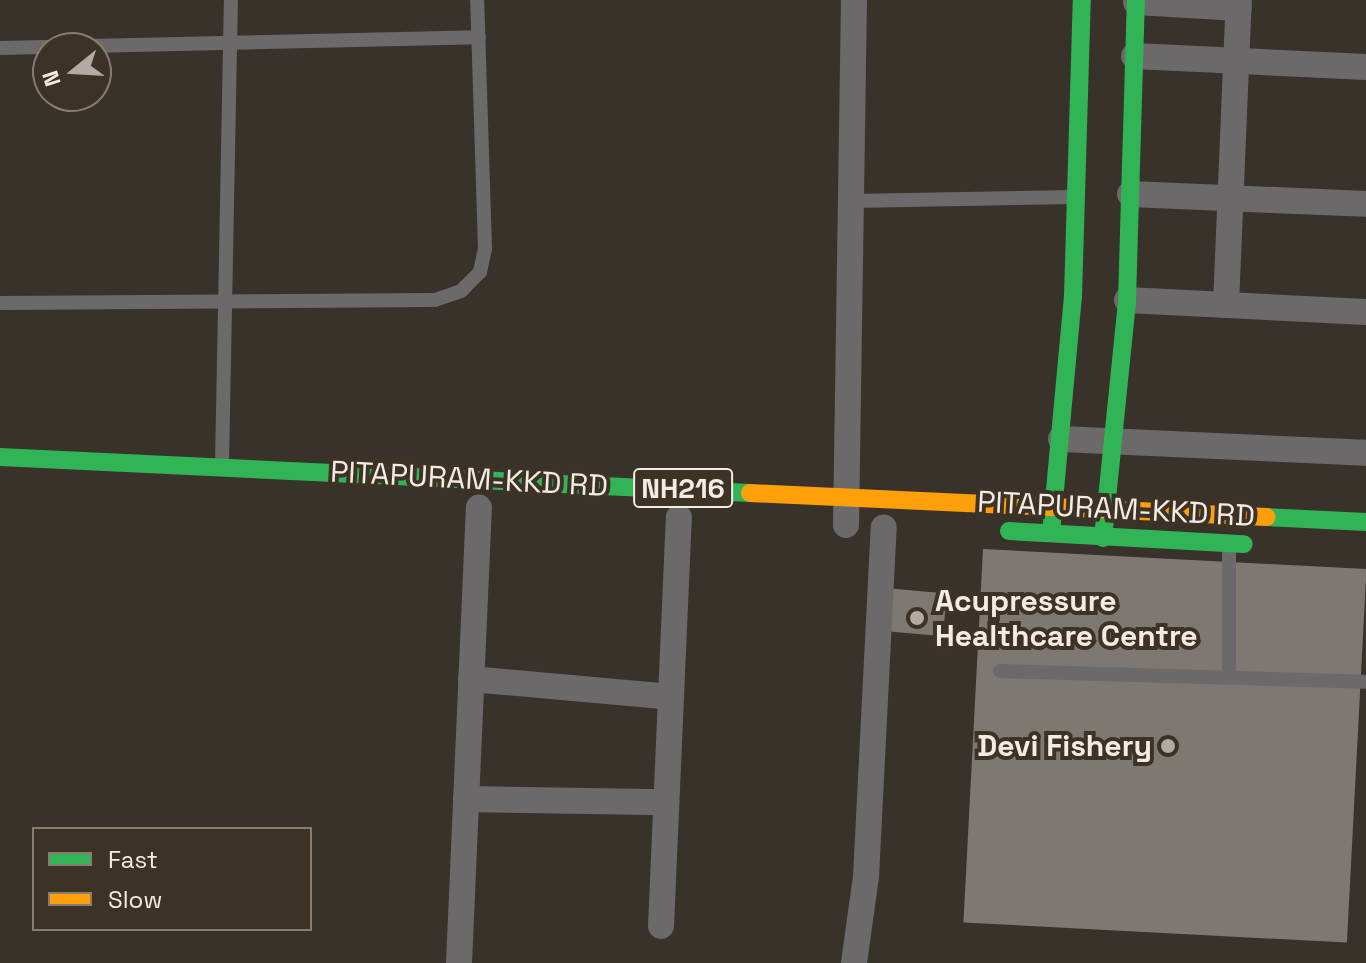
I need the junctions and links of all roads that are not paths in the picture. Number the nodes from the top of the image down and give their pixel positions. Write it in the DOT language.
graph roads {
  1 [pos="231,0"];
  2 [pos="477,0"];
  3 [pos="854,0"];
  4 [pos="1082,0"];
  5 [pos="1136,1"];
  6 [pos="1239,4"];
  7 [pos="479,37"];
  8 [pos="231,42"];
  9 [pos="0,48"];
  10 [pos="1134,56"];
  11 [pos="1236,61"];
  12 [pos="1366,67"];
  13 [pos="1130,194"];
  14 [pos="1078,197"];
  15 [pos="1230,197"];
  16 [pos="851,201"];
  17 [pos="1366,204"];
  18 [pos="227,296"];
  19 [pos="1127,300"];
  20 [pos="0,303"];
  21 [pos="1226,305"];
  22 [pos="1366,312"];
  23 [pos="1061,439"];
  24 [pos="1111,440"];
  25 [pos="1366,453"];
  26 [pos="0,457"];
  27 [pos="222,467"];
  28 [pos="846,497"];
  29 [pos="1054,503"];
  30 [pos="1103,506"];
  31 [pos="479,507"];
  32 [pos="679,517"];
  33 [pos="1366,522"];
  34 [pos="838,524"];
  35 [pos="892,527"];
  36 [pos="990,531"];
  37 [pos="1051,533"];
  38 [pos="1103,538"];
  39 [pos="1230,543"];
  40 [pos="1270,545"];
  41 [pos="1000,671"];
  42 [pos="1229,675"];
  43 [pos="471,679"];
  44 [pos="1366,682"];
  45 [pos="671,697"];
  46 [pos="466,799"];
  47 [pos="666,802"];
  48 [pos="661,926"];
  49 [pos="459,963"];
  50 [pos="854,963"];
  1 -- 8 [label="lane"];
  2 -- 7 [label="lane"];
  3 -- 16 [label="street"];
  4 -- 14 [label="main road"];
  5 -- 6 [label="street"];
  5 -- 10 [label="main road"];
  6 -- 11 [label="street"];
  7 -- 8 [label="lane"];
  7 -- 18 [label="lane"];
  8 -- 9 [label="lane"];
  8 -- 18 [label="lane"];
  10 -- 11 [label="street"];
  10 -- 13 [label="main road"];
  11 -- 12 [label="street"];
  11 -- 15 [label="street"];
  13 -- 15 [label="street"];
  13 -- 19 [label="main road"];
  14 -- 16 [label="lane"];
  14 -- 23 [label="main road"];
  15 -- 17 [label="street"];
  15 -- 21 [label="street"];
  16 -- 28 [label="street"];
  18 -- 20 [label="lane"];
  18 -- 27 [label="lane"];
  19 -- 21 [label="street"];
  19 -- 24 [label="main road"];
  21 -- 22 [label="street"];
  23 -- 24 [label="street"];
  23 -- 29 [label="main road"];
  24 -- 25 [label="street"];
  24 -- 30 [label="main road"];
  26 -- 27 [label="main road, NH216"];
  27 -- 28 [label="main road, NH216"];
  28 -- 29 [label="main road, NH216"];
  28 -- 34 [label="street"];
  29 -- 30 [label="main road, NH216"];
  29 -- 37 [label="main road"];
  30 -- 33 [label="main road, NH216"];
  30 -- 38 [label="main road"];
  31 -- 43 [label="street"];
  32 -- 45 [label="street"];
  34 -- 35 [label="main road"];
  35 -- 50 [label="street"];
  36 -- 37 [label="main road, PITAPURAM-KKD RD"];
  37 -- 38 [label="main road, PITAPURAM-KKD RD"];
  38 -- 39 [label="main road, PITAPURAM-KKD RD"];
  39 -- 40 [label="main road, PITAPURAM-KKD RD"];
  39 -- 42 [label="lane"];
  41 -- 42 [label="lane"];
  42 -- 44 [label="lane"];
  43 -- 45 [label="street"];
  43 -- 46 [label="street"];
  45 -- 47 [label="street"];
  46 -- 47 [label="street"];
  46 -- 49 [label="street"];
  47 -- 48 [label="street"];
}
